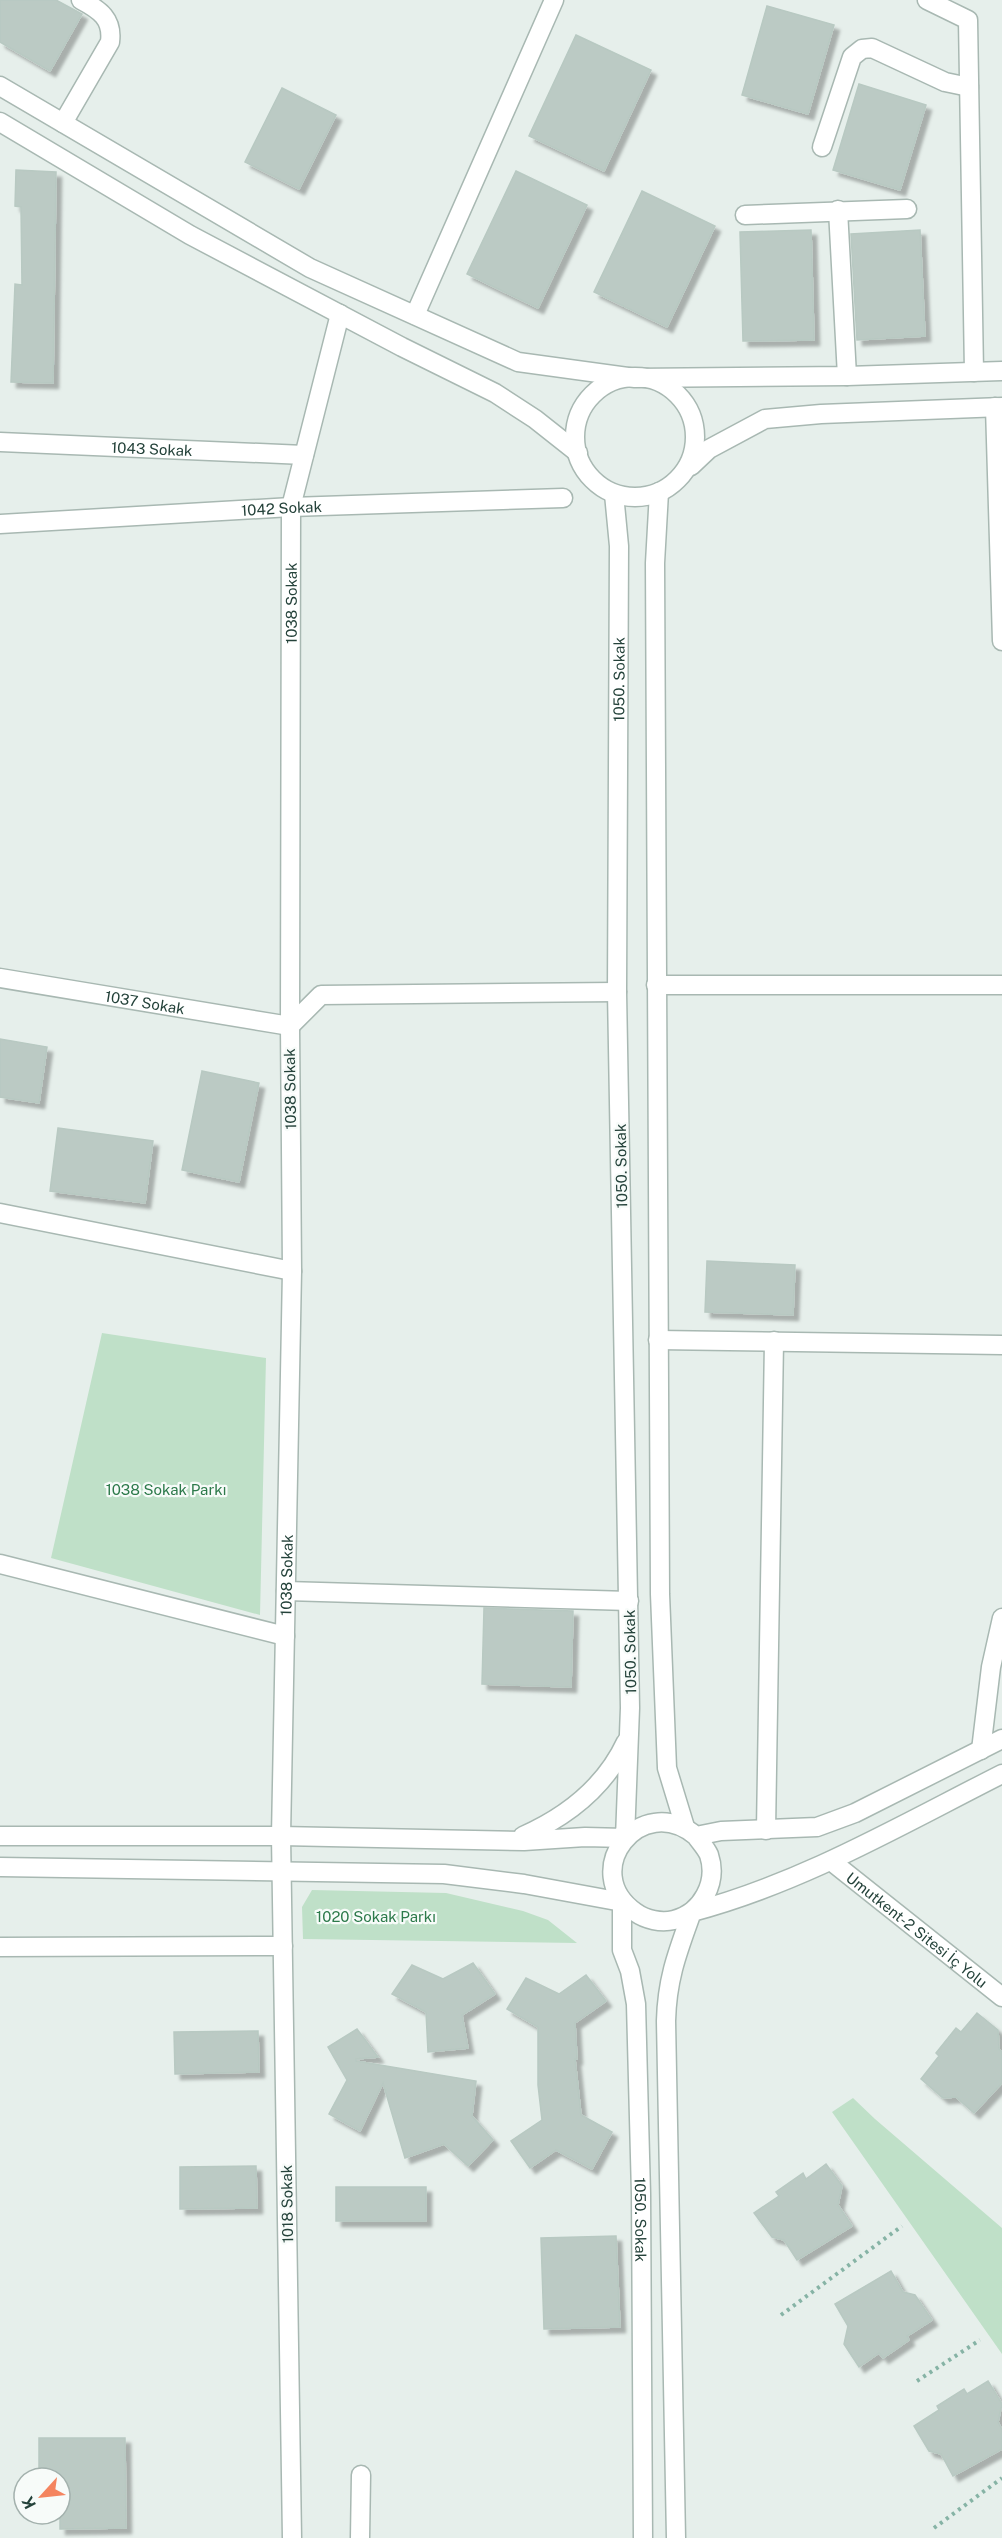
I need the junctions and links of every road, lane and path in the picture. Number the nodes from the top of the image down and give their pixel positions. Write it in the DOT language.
graph roads {
  1 [pos="81,0"];
  2 [pos="554,0"];
  3 [pos="927,0"];
  4 [pos="0,86"];
  5 [pos="969,87"];
  6 [pos="0,122"];
  7 [pos="63,123"];
  8 [pos="822,147"];
  9 [pos="907,209"];
  10 [pos="838,210"];
  11 [pos="745,215"];
  12 [pos="340,314"];
  13 [pos="415,315"];
  14 [pos="1002,371"];
  15 [pos="974,372"];
  16 [pos="847,376"];
  17 [pos="635,378"];
  18 [pos="999,407"];
  19 [pos="0,442"];
  20 [pos="578,453"];
  21 [pos="304,455"];
  22 [pos="687,469"];
  23 [pos="659,492"];
  24 [pos="614,494"];
  25 [pos="563,498"];
  26 [pos="1000,500"];
  27 [pos="291,507"];
  28 [pos="0,524"];
  29 [pos="1002,641"];
  30 [pos="0,978"];
  31 [pos="656,985"];
  32 [pos="1002,985"];
  33 [pos="617,992"];
  34 [pos="290,1026"];
  35 [pos="0,1213"];
  36 [pos="292,1271"];
  37 [pos="658,1340"];
  38 [pos="774,1341"];
  39 [pos="1002,1345"];
  40 [pos="0,1564"];
  41 [pos="286,1591"];
  42 [pos="629,1601"];
  43 [pos="1002,1618"];
  44 [pos="285,1636"];
  45 [pos="628,1737"];
  46 [pos="1002,1739"];
  47 [pos="981,1750"];
  48 [pos="1002,1774"];
  49 [pos="766,1830"];
  50 [pos="691,1831"];
  51 [pos="0,1836"];
  52 [pos="281,1836"];
  53 [pos="626,1838"];
  54 [pos="513,1841"];
  55 [pos="831,1861"];
  56 [pos="0,1867"];
  57 [pos="282,1871"];
  58 [pos="622,1902"];
  59 [pos="692,1912"];
  60 [pos="283,1946"];
  61 [pos="0,1947"];
  62 [pos="1002,1996"];
  63 [pos="902,2226"];
  64 [pos="781,2315"];
  65 [pos="980,2340"];
  66 [pos="917,2381"];
  67 [pos="361,2475"];
  68 [pos="1002,2478"];
  69 [pos="933,2528"];
  70 [pos="292,2538"];
  71 [pos="360,2538"];
  72 [pos="643,2538"];
  73 [pos="676,2538"];
  1 -- 7 [label="street"];
  2 -- 13 [label="street"];
  3 -- 5 [label="street"];
  4 -- 7 [label="street"];
  5 -- 8 [label="street"];
  5 -- 15 [label="street"];
  6 -- 12 [label="street"];
  7 -- 13 [label="street"];
  9 -- 10 [label="street"];
  10 -- 11 [label="street"];
  10 -- 16 [label="street"];
  12 -- 20 [label="street"];
  12 -- 21 [label="street, 1038 Sokak"];
  13 -- 17 [label="street"];
  14 -- 15 [label="street"];
  15 -- 16 [label="street"];
  16 -- 17 [label="street"];
  17 -- 20 [label="street"];
  17 -- 22 [label="street"];
  18 -- 22 [label="street"];
  18 -- 26 [label="street"];
  19 -- 21 [label="street, 1043 Sokak"];
  20 -- 24 [label="street"];
  21 -- 27 [label="street, 1038 Sokak"];
  22 -- 23 [label="street"];
  23 -- 24 [label="street"];
  23 -- 31 [label="street, 1050. Sokak"];
  24 -- 33 [label="street, 1050. Sokak"];
  25 -- 27 [label="street, 1042 Sokak"];
  26 -- 29 [label="street"];
  27 -- 28 [label="street, 1042 Sokak"];
  27 -- 34 [label="street, 1038 Sokak"];
  30 -- 34 [label="street, 1037 Sokak"];
  31 -- 32 [label="street"];
  31 -- 37 [label="street, 1050. Sokak"];
  33 -- 34 [label="street"];
  33 -- 42 [label="street, 1050. Sokak"];
  34 -- 36 [label="street, 1038 Sokak"];
  35 -- 36 [label="street"];
  36 -- 41 [label="street, 1038 Sokak"];
  37 -- 38 [label="street"];
  37 -- 50 [label="street, 1050. Sokak"];
  38 -- 39 [label="street"];
  38 -- 49 [label="street"];
  40 -- 44 [label="street"];
  41 -- 42 [label="street"];
  41 -- 44 [label="street, 1038 Sokak"];
  42 -- 45 [label="street, 1050. Sokak"];
  43 -- 47 [label="street"];
  44 -- 52 [label="street, 1038 Sokak"];
  45 -- 53 [label="street, 1050. Sokak"];
  45 -- 54 [label="street"];
  46 -- 47 [label="street"];
  47 -- 49 [label="street"];
  48 -- 55 [label="street"];
  49 -- 50 [label="street"];
  50 -- 53 [label="street"];
  50 -- 59 [label="street"];
  51 -- 52 [label="street"];
  52 -- 54 [label="street"];
  52 -- 57 [label="street, 1038 Sokak"];
  53 -- 54 [label="street"];
  53 -- 58 [label="street"];
  55 -- 59 [label="street"];
  55 -- 62 [label="street, Umutkent-2 Sitesi İç Yolu"];
  56 -- 57 [label="street"];
  57 -- 58 [label="street"];
  57 -- 60 [label="street, 1018 Sokak"];
  58 -- 59 [label="street"];
  58 -- 72 [label="street, 1050. Sokak"];
  59 -- 73 [label="street, 1050. Sokak"];
  60 -- 61 [label="street"];
  60 -- 70 [label="street, 1018 Sokak"];
  63 -- 64 [label="path"];
  65 -- 66 [label="path"];
  67 -- 71 [label="street"];
  68 -- 69 [label="path"];
}
